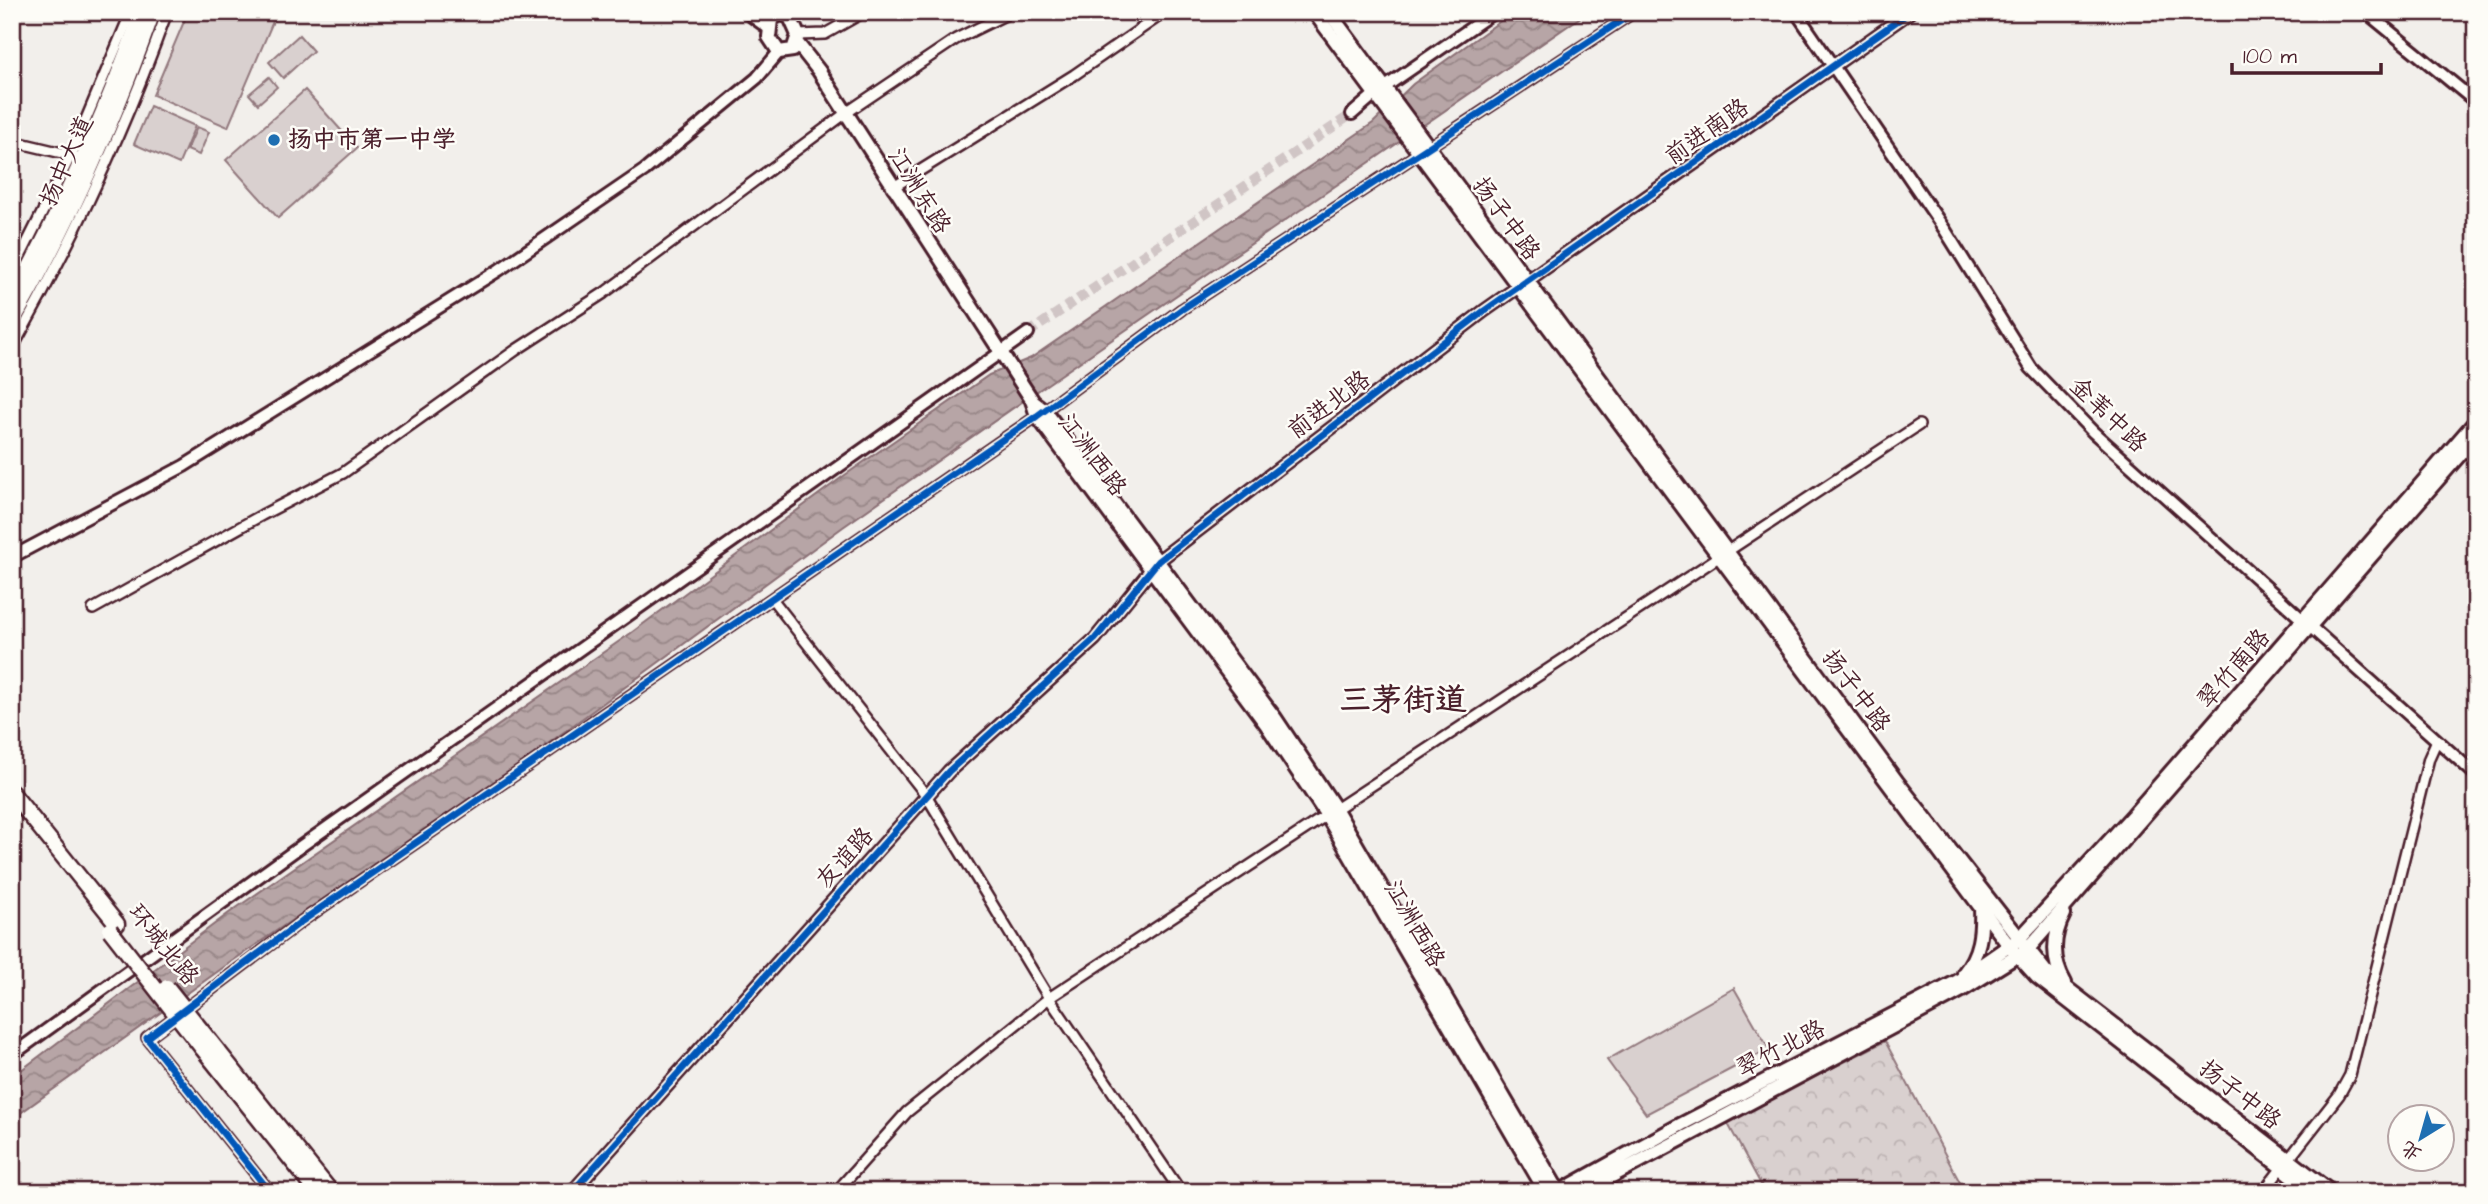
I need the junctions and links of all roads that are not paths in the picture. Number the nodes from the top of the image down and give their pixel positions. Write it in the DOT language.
graph roads {
  1 [pos="131,12"];
  2 [pos="142,12"];
  3 [pos="153,12"];
  4 [pos="167,12"];
  5 [pos="746,12"];
  6 [pos="864,12"];
  7 [pos="1011,12"];
  8 [pos="1165,12"];
  9 [pos="1314,12"];
  10 [pos="1329,12"];
  11 [pos="1494,12"];
  12 [pos="1634,12"];
  13 [pos="1797,12"];
  14 [pos="1910,12"];
  15 [pos="2366,12"];
  16 [pos="785,14"];
  17 [pos="768,28"];
  18 [pos="798,40"];
  19 [pos="779,52"];
  20 [pos="1834,65"];
  21 [pos="1383,96"];
  22 [pos="2476,102"];
  23 [pos="846,113"];
  24 [pos="1352,114"];
  25 [pos="12,141"];
  26 [pos="1422,148"];
  27 [pos="76,156"];
  28 [pos="892,188"];
  29 [pos="12,273"];
  30 [pos="1521,285"];
  31 [pos="12,300"];
  32 [pos="12,323"];
  33 [pos="1028,333"];
  34 [pos="12,349"];
  35 [pos="1001,357"];
  36 [pos="1032,400"];
  37 [pos="1041,414"];
  38 [pos="2476,422"];
  39 [pos="1919,425"];
  40 [pos="2476,436"];
  41 [pos="12,556"];
  42 [pos="1723,556"];
  43 [pos="1154,564"];
  44 [pos="773,600"];
  45 [pos="93,609"];
  46 [pos="2306,625"];
  47 [pos="2437,740"];
  48 [pos="2476,775"];
  49 [pos="12,793"];
  50 [pos="926,795"];
  51 [pos="12,808"];
  52 [pos="1330,811"];
  53 [pos="2068,904"];
  54 [pos="1981,908"];
  55 [pos="114,927"];
  56 [pos="2019,948"];
  57 [pos="1958,981"];
  58 [pos="2069,989"];
  59 [pos="1049,998"];
  60 [pos="206,1044"];
  61 [pos="12,1055"];
  62 [pos="2286,1164"];
  63 [pos="270,1192"];
  64 [pos="317,1192"];
  65 [pos="331,1192"];
  66 [pos="572,1192"];
  67 [pos="836,1192"];
  68 [pos="1181,1192"];
  69 [pos="1546,1192"];
  70 [pos="1559,1192"];
  71 [pos="1582,1192"];
  72 [pos="2263,1192"];
  73 [pos="2312,1192"];
  74 [pos="2331,1192"];
  1 -- 27 [label="street"];
  2 -- 27 [label="main road, 扬中大道"];
  3 -- 32 [label="main road, 扬中大道"];
  4 -- 34 [label="street"];
  5 -- 17 [label="street"];
  6 -- 18 [label="street"];
  7 -- 23 [label="street"];
  8 -- 28 [label="street"];
  9 -- 21 [label="main road"];
  10 -- 21 [label="main road"];
  11 -- 21 [label="street"];
  12 -- 26 [label="street"];
  13 -- 20 [label="street, 金苇中路"];
  14 -- 20 [label="street, 前进南路"];
  15 -- 22 [label="street"];
  16 -- 17 [label="main road"];
  16 -- 18 [label="main road"];
  17 -- 19 [label="main road"];
  18 -- 19 [label="main road"];
  18 -- 23 [label="main road, 江洲东路"];
  19 -- 41 [label="street"];
  20 -- 30 [label="street, 前进南路"];
  20 -- 46 [label="street, 金苇中路"];
  21 -- 24 [label="street"];
  21 -- 26 [label="main road, 扬子中路"];
  23 -- 28 [label="main road, 江洲东路"];
  23 -- 45 [label="street"];
  25 -- 27 [label="street"];
  26 -- 30 [label="main road, 扬子中路"];
  26 -- 37 [label="street"];
  27 -- 29 [label="street"];
  27 -- 31 [label="main road, 扬中大道"];
  28 -- 35 [label="main road, 江洲东路"];
  30 -- 42 [label="main road, 扬子中路"];
  30 -- 43 [label="street, 前进北路"];
  33 -- 35 [label="street"];
  35 -- 36 [label="main road, 江洲东路"];
  35 -- 61 [label="street"];
  36 -- 37 [label="main road, 江洲西路"];
  37 -- 43 [label="main road, 江洲西路"];
  37 -- 44 [label="street"];
  38 -- 46 [label="main road, 翠竹南路"];
  39 -- 42 [label="street"];
  40 -- 46 [label="main road, 翠竹南路"];
  42 -- 52 [label="street"];
  42 -- 54 [label="main road, 扬子中路"];
  42 -- 56 [label="main road, 扬子中路"];
  43 -- 50 [label="street, 友谊路"];
  43 -- 52 [label="main road, 江洲西路"];
  44 -- 50 [label="street"];
  44 -- 63 [label="street"];
  46 -- 47 [label="street, 金苇中路"];
  46 -- 53 [label="main road, 翠竹南路"];
  46 -- 56 [label="main road, 翠竹南路"];
  47 -- 48 [label="street, 金苇中路"];
  47 -- 62 [label="street"];
  49 -- 55 [label="main road, 环城北路"];
  50 -- 59 [label="street"];
  50 -- 66 [label="street, 友谊路"];
  51 -- 55 [label="main road, 环城北路"];
  52 -- 59 [label="street"];
  52 -- 69 [label="main road, 江洲西路"];
  52 -- 70 [label="main road, 江洲西路"];
  53 -- 56 [label="main road, 翠竹南路"];
  53 -- 58 [label="main road"];
  54 -- 56 [label="main road, 扬子中路"];
  54 -- 57 [label="main road"];
  55 -- 60 [label="main road, 环城北路, bridge"];
  56 -- 57 [label="main road, 翠竹北路"];
  56 -- 58 [label="main road, 扬子中路"];
  56 -- 62 [label="main road, 扬子中路"];
  56 -- 71 [label="main road, 翠竹北路"];
  57 -- 70 [label="main road, 翠竹北路"];
  58 -- 62 [label="main road, 扬子中路"];
  59 -- 67 [label="street"];
  59 -- 68 [label="street"];
  60 -- 64 [label="main road, 环城北路"];
  60 -- 65 [label="main road, 环城北路"];
  62 -- 72 [label="street"];
  62 -- 73 [label="main road, 扬子中路"];
  62 -- 74 [label="main road, 扬子中路"];
}
